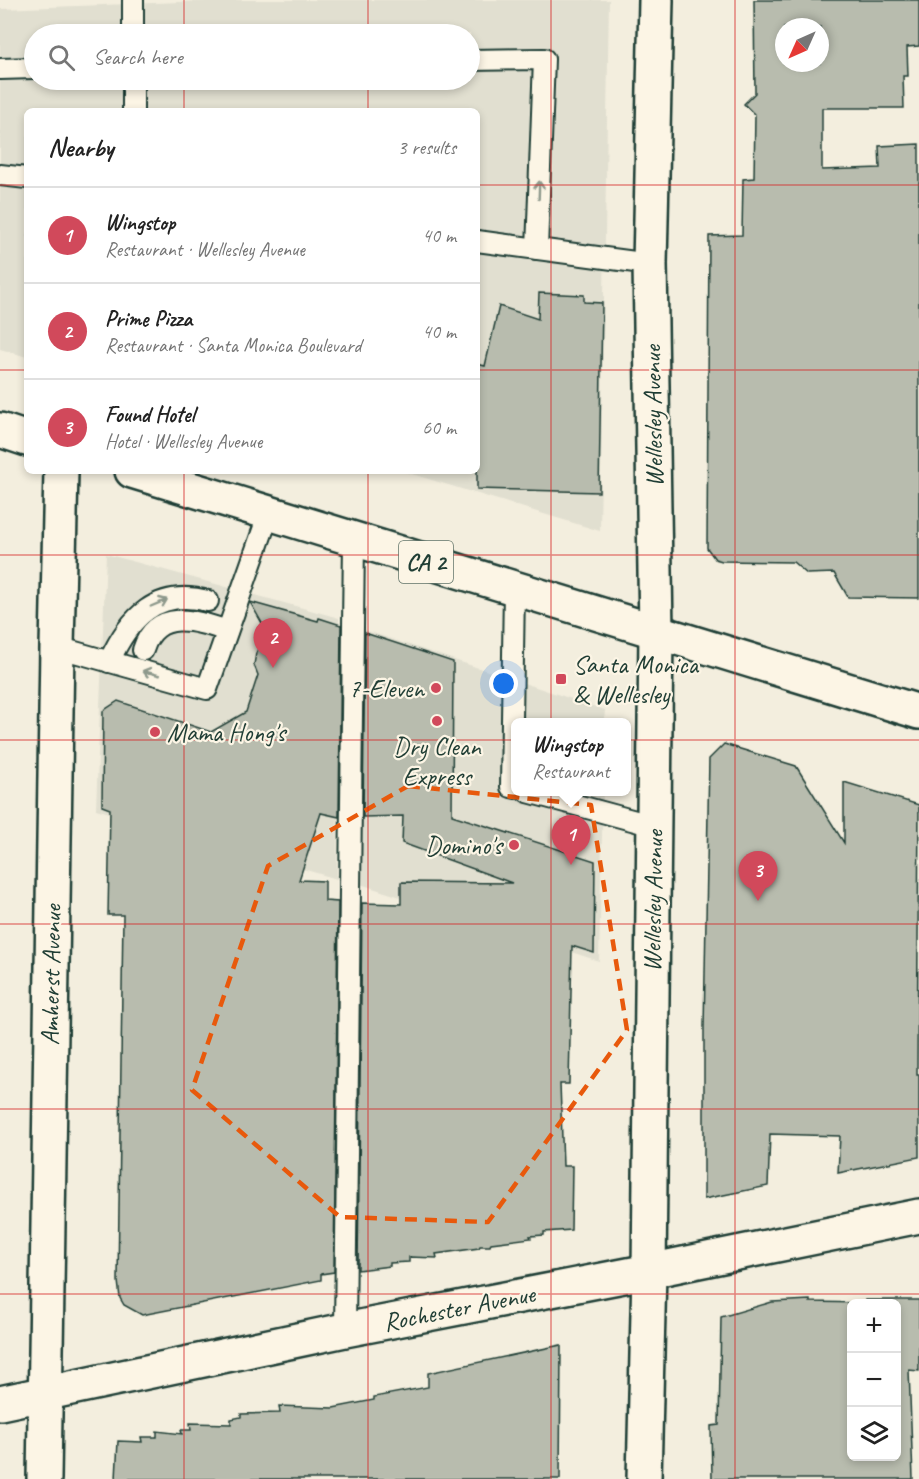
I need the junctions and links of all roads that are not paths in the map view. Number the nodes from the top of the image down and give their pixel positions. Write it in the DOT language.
graph roads {
  1 [pos="134,0"];
  2 [pos="656,0"];
  3 [pos="134,24"];
  4 [pos="480,60"];
  5 [pos="24,68"];
  6 [pos="0,69"];
  7 [pos="134,90"];
  8 [pos="133,108"];
  9 [pos="0,174"];
  10 [pos="24,178"];
  11 [pos="480,241"];
  12 [pos="537,249"];
  13 [pos="650,264"];
  14 [pos="0,430"];
  15 [pos="24,438"];
  16 [pos="62,474"];
  17 [pos="142,474"];
  18 [pos="269,513"];
  19 [pos="354,539"];
  20 [pos="514,589"];
  21 [pos="208,601"];
  22 [pos="227,631"];
  23 [pos="656,633"];
  24 [pos="57,647"];
  25 [pos="143,650"];
  26 [pos="109,662"];
  27 [pos="919,712"];
  28 [pos="512,718"];
  29 [pos="543,796"];
  30 [pos="654,826"];
  31 [pos="919,1216"];
  32 [pos="649,1271"];
  33 [pos="345,1330"];
  34 [pos="45,1395"];
  35 [pos="0,1403"];
  36 [pos="44,1479"];
  37 [pos="644,1479"];
  1 -- 3 [label="lane"];
  2 -- 13 [label="street, Wellesley Avenue"];
  12 -- 4 [label="lane, one-way"];
  5 -- 6 [label="lane"];
  7 -- 8 [label="lane"];
  9 -- 10 [label="lane"];
  11 -- 12 [label="lane"];
  12 -- 13 [label="lane"];
  13 -- 23 [label="street, Wellesley Avenue"];
  14 -- 15 [label="street"];
  16 -- 24 [label="street, Amherst Avenue"];
  17 -- 18 [label="street, CA 2"];
  18 -- 19 [label="street, CA 2"];
  18 -- 22 [label="lane"];
  19 -- 20 [label="street, CA 2"];
  19 -- 33 [label="lane"];
  20 -- 23 [label="street, CA 2"];
  20 -- 28 [label="lane"];
  26 -- 21 [label="lane, one-way"];
  22 -- 25 [label="lane"];
  22 -- 26 [label="lane, one-way"];
  23 -- 27 [label="street, CA 2"];
  23 -- 30 [label="street, Wellesley Avenue"];
  24 -- 26 [label="lane"];
  24 -- 34 [label="street, Amherst Avenue"];
  29 -- 30 [label="lane"];
  30 -- 32 [label="street, Wellesley Avenue"];
  31 -- 32 [label="street, Rochester Avenue"];
  32 -- 33 [label="street, Rochester Avenue"];
  32 -- 37 [label="street, Wellesley Avenue"];
  33 -- 34 [label="street, Rochester Avenue"];
  34 -- 35 [label="street, Rochester Avenue"];
  34 -- 36 [label="street, Amherst Avenue"];
}
